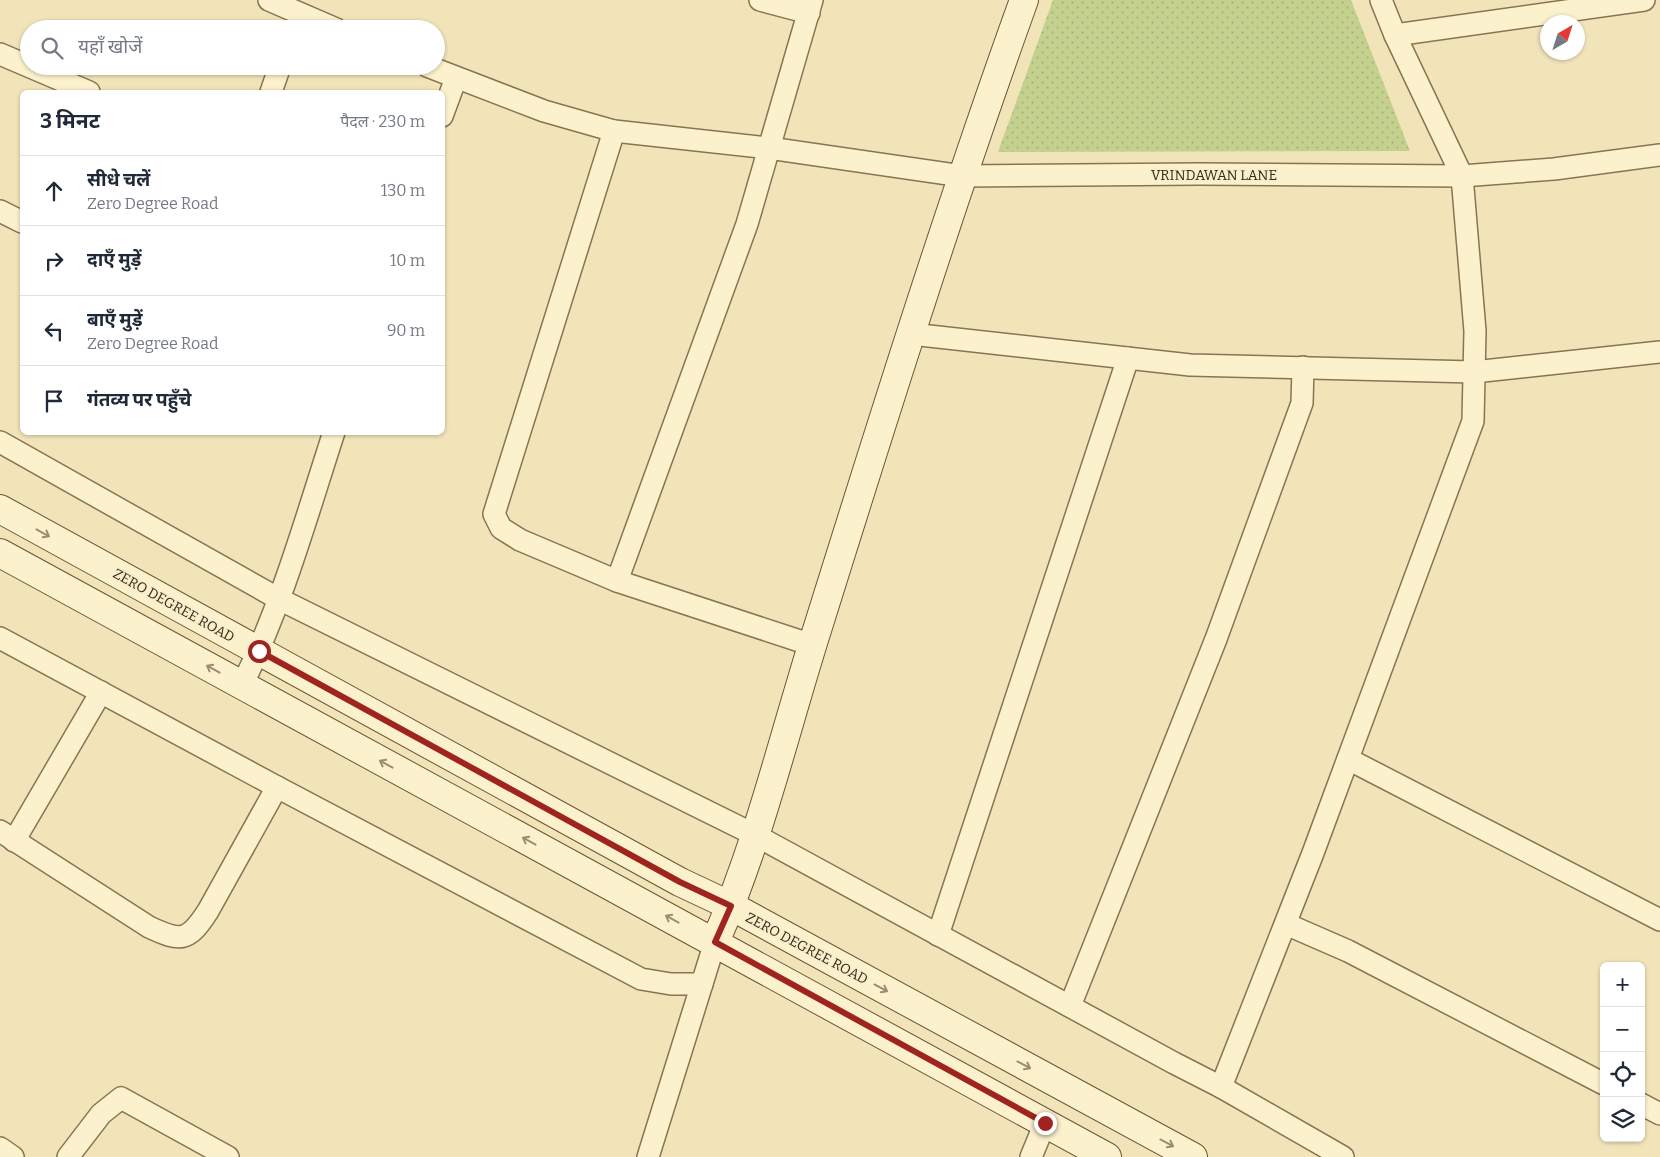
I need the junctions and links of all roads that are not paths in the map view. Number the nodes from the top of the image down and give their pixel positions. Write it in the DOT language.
graph roads {
  1 [pos="270,0"];
  2 [pos="760,0"];
  3 [pos="1024,0"];
  4 [pos="1381,0"];
  5 [pos="1644,0"];
  6 [pos="1614,2"];
  7 [pos="811,7"];
  8 [pos="295,20"];
  9 [pos="1395,36"];
  10 [pos="0,54"];
  11 [pos="20,63"];
  12 [pos="445,73"];
  13 [pos="49,75"];
  14 [pos="277,75"];
  15 [pos="456,78"];
  16 [pos="84,90"];
  17 [pos="272,90"];
  18 [pos="445,108"];
  19 [pos="614,131"];
  20 [pos="769,148"];
  21 [pos="1660,155"];
  22 [pos="962,176"];
  23 [pos="1462,176"];
  24 [pos="0,211"];
  25 [pos="20,221"];
  26 [pos="911,334"];
  27 [pos="1660,352"];
  28 [pos="1128,358"];
  29 [pos="1303,367"];
  30 [pos="1474,372"];
  31 [pos="333,435"];
  32 [pos="0,442"];
  33 [pos="0,509"];
  34 [pos="0,554"];
  35 [pos="617,581"];
  36 [pos="280,599"];
  37 [pos="0,638"];
  38 [pos="812,645"];
  39 [pos="259,651"];
  40 [pos="242,685"];
  41 [pos="101,692"];
  42 [pos="1348,759"];
  43 [pos="277,787"];
  44 [pos="755,835"];
  45 [pos="7,836"];
  46 [pos="731,906"];
  47 [pos="1660,920"];
  48 [pos="1286,924"];
  49 [pos="938,935"];
  50 [pos="715,942"];
  51 [pos="702,984"];
  52 [pos="1070,1006"];
  53 [pos="1600,1082"];
  54 [pos="1221,1087"];
  55 [pos="1645,1106"];
  56 [pos="1660,1114"];
  57 [pos="1045,1123"];
  58 [pos="0,1148"];
  59 [pos="13,1157"];
  60 [pos="68,1157"];
  61 [pos="228,1157"];
  62 [pos="648,1157"];
  63 [pos="1032,1157"];
  64 [pos="1106,1157"];
  65 [pos="1193,1157"];
  66 [pos="1343,1157"];
  1 -- 8 [label="street"];
  2 -- 7 [label="street"];
  3 -- 22 [label="street"];
  4 -- 9 [label="street"];
  5 -- 6 [label="street"];
  6 -- 9 [label="street"];
  7 -- 20 [label="street"];
  9 -- 23 [label="street"];
  10 -- 11 [label="street"];
  12 -- 15 [label="street, VRINDAWAN LANE"];
  13 -- 16 [label="street"];
  14 -- 17 [label="street"];
  15 -- 18 [label="street"];
  15 -- 19 [label="street, VRINDAWAN LANE"];
  19 -- 20 [label="street, VRINDAWAN LANE"];
  19 -- 35 [label="street"];
  20 -- 22 [label="street, VRINDAWAN LANE"];
  20 -- 35 [label="street"];
  21 -- 23 [label="street, VRINDAWAN LANE"];
  22 -- 23 [label="street, VRINDAWAN LANE"];
  22 -- 26 [label="street"];
  23 -- 30 [label="street"];
  24 -- 25 [label="street"];
  26 -- 28 [label="street"];
  26 -- 38 [label="street"];
  27 -- 30 [label="street"];
  28 -- 29 [label="street"];
  28 -- 49 [label="street"];
  29 -- 30 [label="street"];
  29 -- 52 [label="street"];
  30 -- 42 [label="street"];
  31 -- 36 [label="street"];
  32 -- 36 [label="street"];
  33 -- 39 [label="street, ZERO DEGREE ROAD, one-way"];
  40 -- 34 [label="street, one-way"];
  35 -- 38 [label="street"];
  36 -- 39 [label="street"];
  36 -- 44 [label="street"];
  37 -- 41 [label="street"];
  38 -- 44 [label="street"];
  39 -- 40 [label="street"];
  39 -- 46 [label="street, ZERO DEGREE ROAD"];
  50 -- 40 [label="street, one-way"];
  41 -- 43 [label="street"];
  41 -- 45 [label="street"];
  42 -- 47 [label="street"];
  42 -- 48 [label="street"];
  43 -- 45 [label="street"];
  43 -- 51 [label="street"];
  44 -- 46 [label="street"];
  44 -- 49 [label="street"];
  46 -- 50 [label="street"];
  46 -- 65 [label="street, ZERO DEGREE ROAD, one-way"];
  48 -- 53 [label="street"];
  48 -- 54 [label="street"];
  49 -- 52 [label="street"];
  50 -- 51 [label="street"];
  50 -- 57 [label="street"];
  51 -- 62 [label="street"];
  52 -- 54 [label="street"];
  54 -- 66 [label="street"];
  55 -- 56 [label="street"];
  57 -- 63 [label="street"];
  57 -- 64 [label="street"];
  58 -- 59 [label="street"];
  60 -- 61 [label="street"];
}
